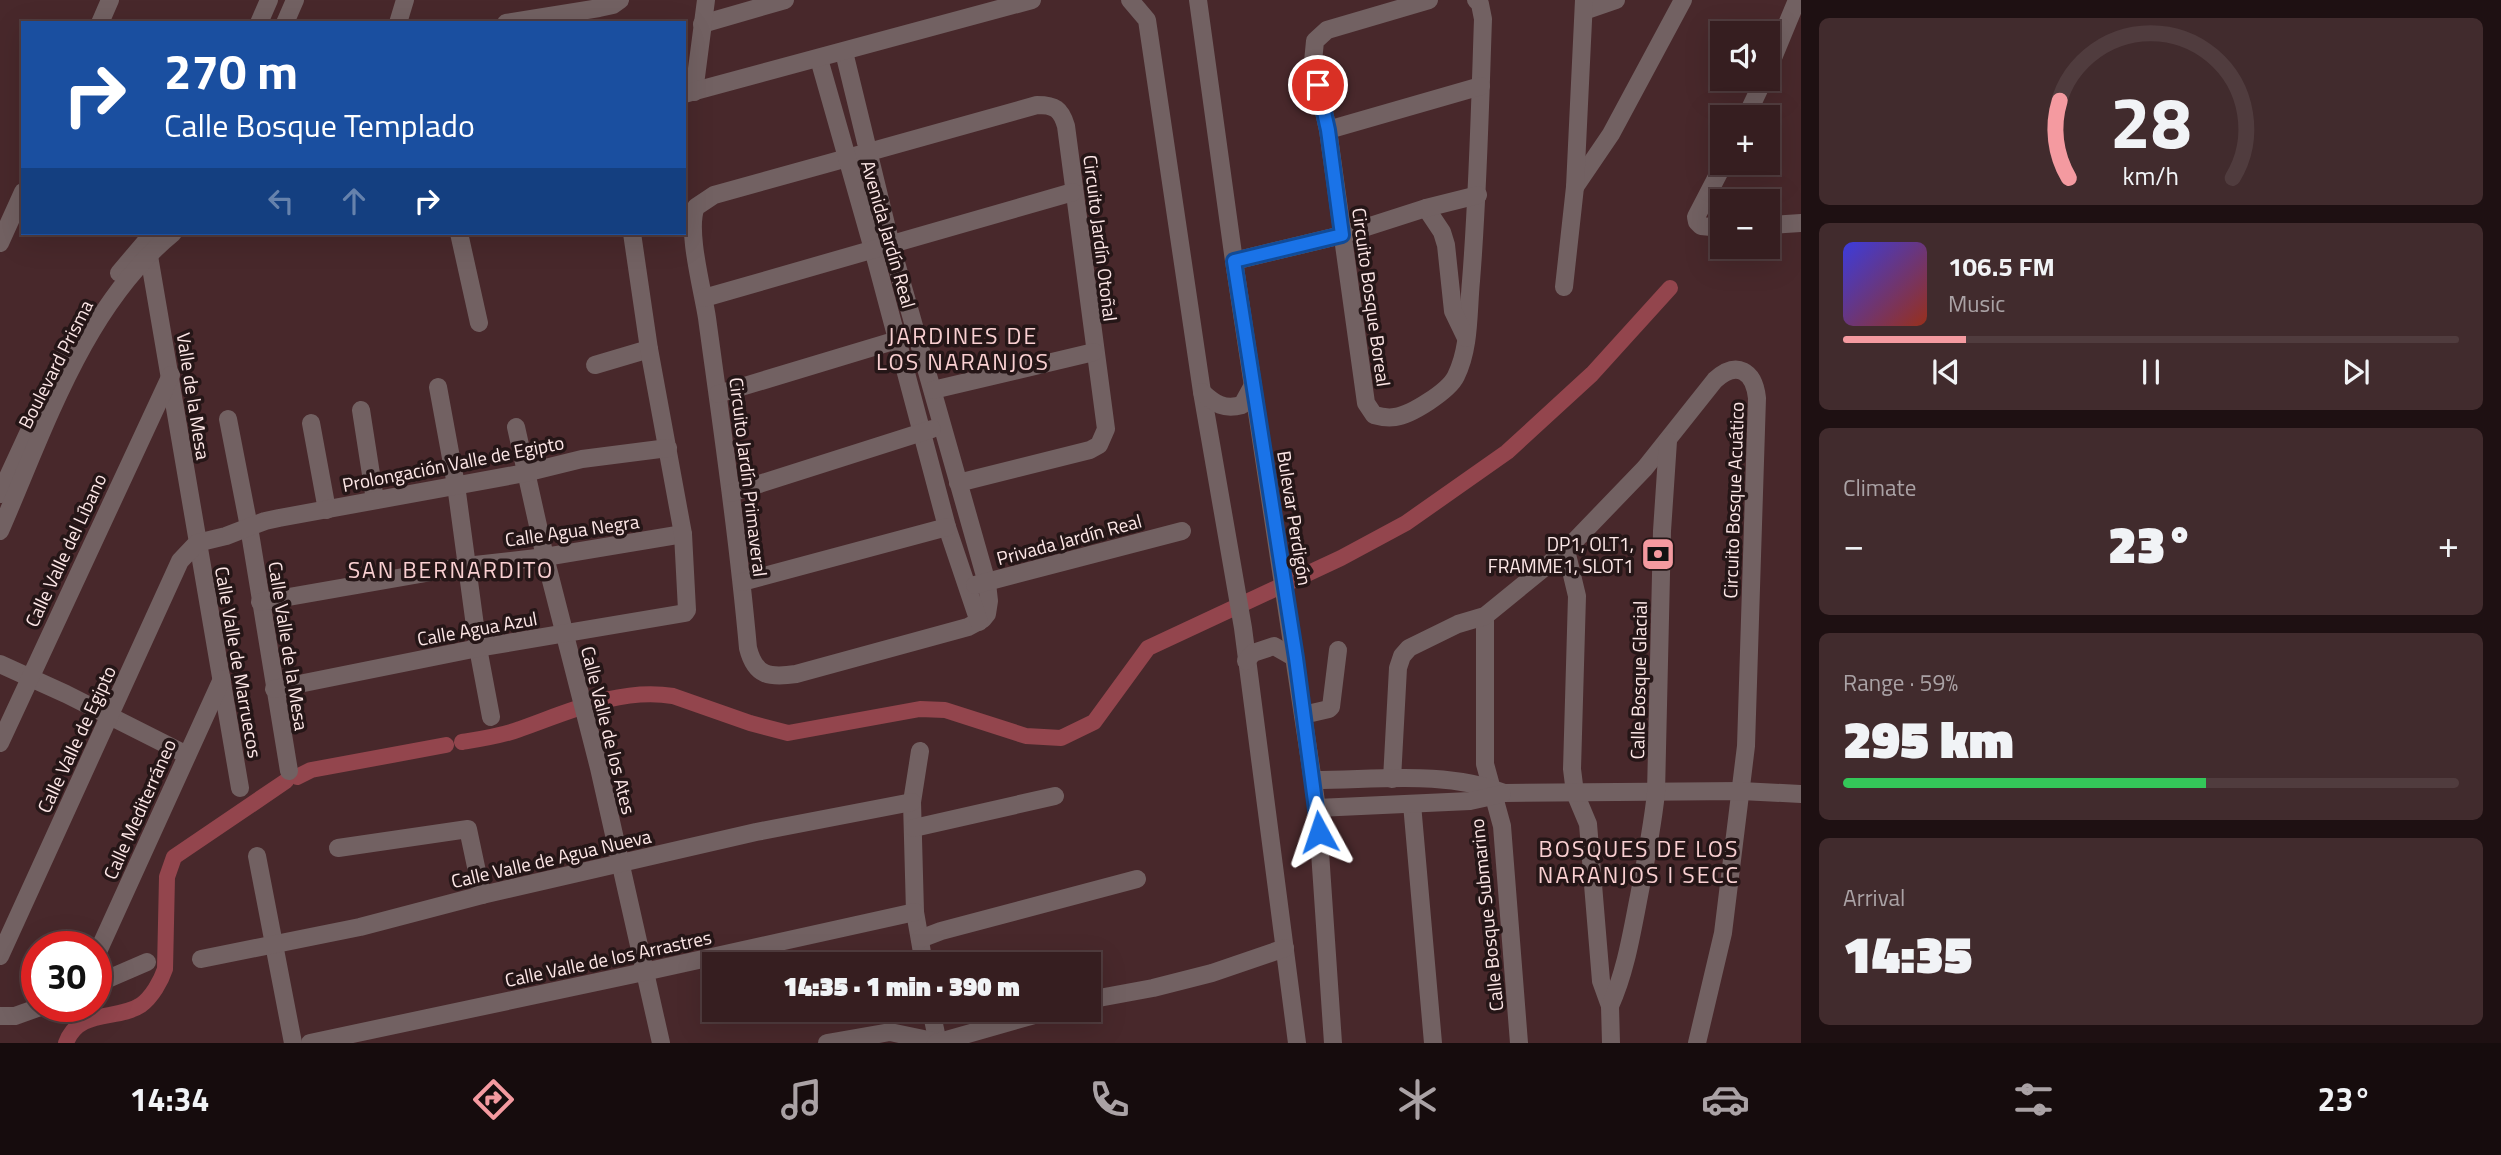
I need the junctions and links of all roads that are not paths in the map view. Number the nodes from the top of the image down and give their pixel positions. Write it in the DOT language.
graph roads {
  1 [pos="110,0"];
  2 [pos="269,0"];
  3 [pos="295,0"];
  4 [pos="405,0"];
  5 [pos="620,0"];
  6 [pos="706,0"];
  7 [pos="785,0"];
  8 [pos="1032,0"];
  9 [pos="1130,0"];
  10 [pos="1148,0"];
  11 [pos="1198,0"];
  12 [pos="1429,0"];
  13 [pos="1476,0"];
  14 [pos="1616,0"];
  15 [pos="1684,0"];
  16 [pos="1797,0"];
  17 [pos="1584,6"];
  18 [pos="1147,20"];
  19 [pos="101,21"];
  20 [pos="260,21"];
  21 [pos="286,21"];
  22 [pos="399,21"];
  23 [pos="518,21"];
  24 [pos="702,24"];
  25 [pos="1780,41"];
  26 [pos="844,52"];
  27 [pos="819,59"];
  28 [pos="1481,86"];
  29 [pos="689,93"];
  30 [pos="1328,130"];
  31 [pos="869,152"];
  32 [pos="846,158"];
  33 [pos="1575,187"];
  34 [pos="1710,190"];
  35 [pos="1073,192"];
  36 [pos="1478,195"];
  37 [pos="21,196"];
  38 [pos="1426,208"];
  39 [pos="1801,223"];
  40 [pos="1780,224"];
  41 [pos="1710,227"];
  42 [pos="151,235"];
  43 [pos="171,235"];
  44 [pos="459,235"];
  45 [pos="632,235"];
  46 [pos="1342,235"];
  47 [pos="0,243"];
  48 [pos="882,247"];
  49 [pos="149,256"];
  50 [pos="1234,261"];
  51 [pos="1564,287"];
  52 [pos="704,298"];
  53 [pos="479,323"];
  54 [pos="1466,338"];
  55 [pos="897,340"];
  56 [pos="649,349"];
  57 [pos="1094,352"];
  58 [pos="595,365"];
  59 [pos="171,375"];
  60 [pos="1253,385"];
  61 [pos="438,387"];
  62 [pos="933,390"];
  63 [pos="1202,392"];
  64 [pos="718,394"];
  65 [pos="360,410"];
  66 [pos="228,419"];
  67 [pos="311,423"];
  68 [pos="942,426"];
  69 [pos="516,427"];
  70 [pos="923,431"];
  71 [pos="1668,441"];
  72 [pos="668,448"];
  73 [pos="525,473"];
  74 [pos="958,483"];
  75 [pos="456,485"];
  76 [pos="731,493"];
  77 [pos="0,495"];
  78 [pos="375,500"];
  79 [pos="327,510"];
  80 [pos="249,527"];
  81 [pos="947,527"];
  82 [pos="0,531"];
  83 [pos="1182,531"];
  84 [pos="683,534"];
  85 [pos="197,543"];
  86 [pos="1566,550"];
  87 [pos="545,557"];
  88 [pos="466,566"];
  89 [pos="742,582"];
  90 [pos="987,583"];
  91 [pos="966,587"];
  92 [pos="260,603"];
  93 [pos="1485,616"];
  94 [pos="983,618"];
  95 [pos="564,634"];
  96 [pos="478,648"];
  97 [pos="1338,650"];
  98 [pos="1296,658"];
  99 [pos="1246,661"];
  100 [pos="0,664"];
  101 [pos="30,678"];
  102 [pos="222,679"];
  103 [pos="274,690"];
  104 [pos="1303,715"];
  105 [pos="110,716"];
  106 [pos="491,717"];
  107 [pos="0,743"];
  108 [pos="920,751"];
  109 [pos="187,755"];
  110 [pos="289,771"];
  111 [pos="1392,779"];
  112 [pos="1314,780"];
  113 [pos="240,788"];
  114 [pos="1741,791"];
  115 [pos="1496,793"];
  116 [pos="1575,793"];
  117 [pos="1656,793"];
  118 [pos="1801,794"];
  119 [pos="1055,796"];
  120 [pos="912,802"];
  121 [pos="1412,804"];
  122 [pos="1317,808"];
  123 [pos="914,828"];
  124 [pos="338,848"];
  125 [pos="257,856"];
  126 [pos="620,865"];
  127 [pos="1138,879"];
  128 [pos="482,895"];
  129 [pos="915,912"];
  130 [pos="107,931"];
  131 [pos="920,939"];
  132 [pos="273,945"];
  133 [pos="1285,948"];
  134 [pos="922,952"];
  135 [pos="0,956"];
  136 [pos="201,959"];
  137 [pos="147,962"];
  138 [pos="644,972"];
  139 [pos="112,977"];
  140 [pos="1101,998"];
  141 [pos="1610,1006"];
  142 [pos="21,1014"];
  143 [pos="0,1016"];
  144 [pos="933,1022"];
  145 [pos="1010,1022"];
  146 [pos="293,1043"];
  147 [pos="310,1043"];
  148 [pos="661,1043"];
  149 [pos="827,1043"];
  150 [pos="937,1043"];
  151 [pos="1297,1043"];
  152 [pos="1333,1043"];
  153 [pos="1433,1043"];
  154 [pos="1519,1043"];
  155 [pos="1611,1043"];
  156 [pos="1697,1043"];
  1 -- 19 [label="street"];
  2 -- 20 [label="street"];
  3 -- 21 [label="street"];
  4 -- 22 [label="street"];
  5 -- 23 [label="street"];
  6 -- 24 [label="street"];
  7 -- 24 [label="street"];
  8 -- 26 [label="street"];
  9 -- 18 [label="street"];
  10 -- 18 [label="street"];
  11 -- 50 [label="street, Bulevar Perdigón"];
  12 -- 30 [label="street, Circuito Bosque Boreal"];
  13 -- 28 [label="street, Circuito Bosque Boreal"];
  14 -- 17 [label="street"];
  15 -- 33 [label="street"];
  16 -- 25 [label="street"];
  17 -- 33 [label="street"];
  18 -- 63 [label="street"];
  24 -- 29 [label="street"];
  26 -- 27 [label="street"];
  26 -- 31 [label="street, Avenida Jardín Real"];
  27 -- 29 [label="street"];
  27 -- 32 [label="street, Avenida Jardín Real"];
  28 -- 30 [label="street"];
  28 -- 36 [label="street, Circuito Bosque Boreal"];
  30 -- 46 [label="street, Circuito Bosque Boreal"];
  31 -- 32 [label="street, Circuito Jardín Otoñal"];
  31 -- 35 [label="street, Circuito Jardín Otoñal"];
  31 -- 48 [label="street, Avenida Jardín Real"];
  32 -- 48 [label="street, Avenida Jardín Real"];
  32 -- 52 [label="street, Circuito Jardín Primaveral"];
  33 -- 51 [label="street"];
  34 -- 41 [label="street"];
  35 -- 48 [label="street"];
  35 -- 57 [label="street, Circuito Jardín Otoñal"];
  36 -- 38 [label="street"];
  36 -- 54 [label="street, Circuito Bosque Boreal"];
  37 -- 47 [label="street"];
  38 -- 46 [label="street"];
  38 -- 54 [label="street"];
  39 -- 40 [label="street"];
  42 -- 77 [label="street, Boulevard Prisma"];
  43 -- 49 [label="street, Boulevard Prisma"];
  44 -- 53 [label="street"];
  45 -- 56 [label="street"];
  46 -- 50 [label="street"];
  46 -- 54 [label="street, Circuito Bosque Boreal"];
  48 -- 52 [label="street"];
  48 -- 55 [label="street, Avenida Jardín Real"];
  48 -- 62 [label="street, Avenida Jardín Real"];
  49 -- 59 [label="street, Valle de la Mesa"];
  49 -- 82 [label="street, Boulevard Prisma"];
  50 -- 60 [label="street, Bulevar Perdigón"];
  52 -- 64 [label="street, Circuito Jardín Primaveral"];
  55 -- 64 [label="street"];
  55 -- 70 [label="street, Avenida Jardín Real"];
  56 -- 58 [label="street"];
  56 -- 72 [label="street"];
  57 -- 62 [label="street"];
  57 -- 74 [label="street, Circuito Jardín Otoñal"];
  59 -- 85 [label="street, Valle de la Mesa"];
  59 -- 101 [label="street, Calle Valle del Líbano"];
  60 -- 63 [label="street"];
  60 -- 98 [label="street, Bulevar Perdigón"];
  61 -- 75 [label="street"];
  62 -- 68 [label="street, Avenida Jardín Real"];
  63 -- 99 [label="street"];
  64 -- 76 [label="street, Circuito Jardín Primaveral"];
  65 -- 78 [label="street"];
  66 -- 80 [label="street, Calle Valle de la Mesa"];
  67 -- 79 [label="street"];
  68 -- 70 [label="street"];
  68 -- 74 [label="street, Avenida Jardín Real"];
  69 -- 73 [label="street, Calle Valle de los Ates"];
  70 -- 76 [label="street"];
  70 -- 81 [label="street, Avenida Jardín Real"];
  71 -- 86 [label="street, Circuito Bosque Acuático"];
  71 -- 114 [label="street, Circuito Bosque Acuático"];
  71 -- 117 [label="street, Calle Bosque Glacial"];
  72 -- 73 [label="street, Prolongación Valle de Egipto"];
  72 -- 84 [label="street"];
  73 -- 75 [label="street, Prolongación Valle de Egipto"];
  73 -- 87 [label="street, Calle Valle de los Ates"];
  74 -- 90 [label="street, Avenida Jardín Real"];
  75 -- 78 [label="street, Prolongación Valle de Egipto"];
  75 -- 88 [label="street"];
  76 -- 89 [label="street, Circuito Jardín Primaveral"];
  78 -- 79 [label="street, Prolongación Valle de Egipto"];
  79 -- 80 [label="street, Prolongación Valle de Egipto"];
  80 -- 85 [label="street, Prolongación Valle de Egipto"];
  80 -- 92 [label="street, Calle Valle de la Mesa"];
  81 -- 89 [label="street"];
  81 -- 91 [label="street, Avenida Jardín Real"];
  83 -- 90 [label="street, Privada Jardín Real"];
  84 -- 87 [label="street, Calle Agua Negra"];
  84 -- 95 [label="street, Calle Agua Azul"];
  85 -- 102 [label="street, Calle Valle de Marruecos"];
  85 -- 105 [label="street, Calle Valle de Egipto"];
  86 -- 93 [label="street, Circuito Bosque Acuático"];
  86 -- 116 [label="street"];
  87 -- 88 [label="street, Calle Agua Negra"];
  87 -- 95 [label="street, Calle Valle de los Ates"];
  88 -- 92 [label="street, Calle Agua Negra"];
  88 -- 96 [label="street"];
  89 -- 94 [label="street, Circuito Jardín Primaveral"];
  90 -- 91 [label="street, Privada Jardín Real"];
  90 -- 94 [label="street, Avenida Jardín Real"];
  91 -- 94 [label="street, Avenida Jardín Real"];
  92 -- 103 [label="street, Calle Valle de la Mesa"];
  93 -- 111 [label="street, Circuito Bosque Acuático"];
  93 -- 115 [label="street, Calle Bosque Submarino"];
  95 -- 96 [label="street, Calle Agua Azul"];
  95 -- 126 [label="street, Calle Valle de los Ates"];
  96 -- 103 [label="street, Calle Agua Azul"];
  96 -- 106 [label="street"];
  97 -- 104 [label="street"];
  98 -- 99 [label="street"];
  98 -- 104 [label="street, Bulevar Perdigón"];
  99 -- 133 [label="street"];
  100 -- 101 [label="street"];
  101 -- 105 [label="street"];
  101 -- 107 [label="street, Calle Valle del Líbano"];
  102 -- 109 [label="street, Calle Mediterráneo"];
  102 -- 113 [label="street, Calle Valle de Marruecos"];
  103 -- 110 [label="street, Calle Valle de la Mesa"];
  104 -- 112 [label="street, Bulevar Perdigón"];
  105 -- 109 [label="street"];
  105 -- 135 [label="street, Calle Valle de Egipto"];
  108 -- 120 [label="street"];
  109 -- 130 [label="street, Calle Mediterráneo"];
  111 -- 112 [label="street"];
  111 -- 115 [label="street"];
  112 -- 122 [label="street, Bulevar Perdigón"];
  114 -- 117 [label="street"];
  114 -- 118 [label="street"];
  114 -- 156 [label="street, Circuito Bosque Acuático"];
  115 -- 116 [label="street"];
  115 -- 121 [label="street"];
  115 -- 154 [label="street, Calle Bosque Submarino"];
  116 -- 117 [label="street"];
  116 -- 141 [label="street"];
  117 -- 141 [label="street, Calle Bosque Glacial"];
  119 -- 123 [label="street"];
  120 -- 123 [label="street"];
  120 -- 126 [label="street, Calle Valle de Agua Nueva"];
  121 -- 122 [label="street"];
  121 -- 153 [label="street"];
  122 -- 152 [label="street, Bulevar Perdigón"];
  123 -- 129 [label="street"];
  124 -- 128 [label="street"];
  125 -- 132 [label="street"];
  126 -- 128 [label="street, Calle Valle de Agua Nueva"];
  126 -- 138 [label="street, Calle Valle de los Ates"];
  127 -- 131 [label="street"];
  128 -- 132 [label="street, Calle Valle de Agua Nueva"];
  129 -- 131 [label="street"];
  129 -- 138 [label="street, Calle Valle de los Arrastres"];
  131 -- 134 [label="street"];
  132 -- 136 [label="street, Calle Valle de Agua Nueva"];
  132 -- 146 [label="street"];
  133 -- 140 [label="street"];
  133 -- 151 [label="street"];
  137 -- 139 [label="street"];
  138 -- 147 [label="street, Calle Valle de los Arrastres"];
  138 -- 148 [label="street, Calle Valle de los Ates"];
  141 -- 155 [label="street"];
  142 -- 143 [label="street"];
  144 -- 150 [label="street"];
  145 -- 150 [label="street"];
  149 -- 150 [label="street"];
}
